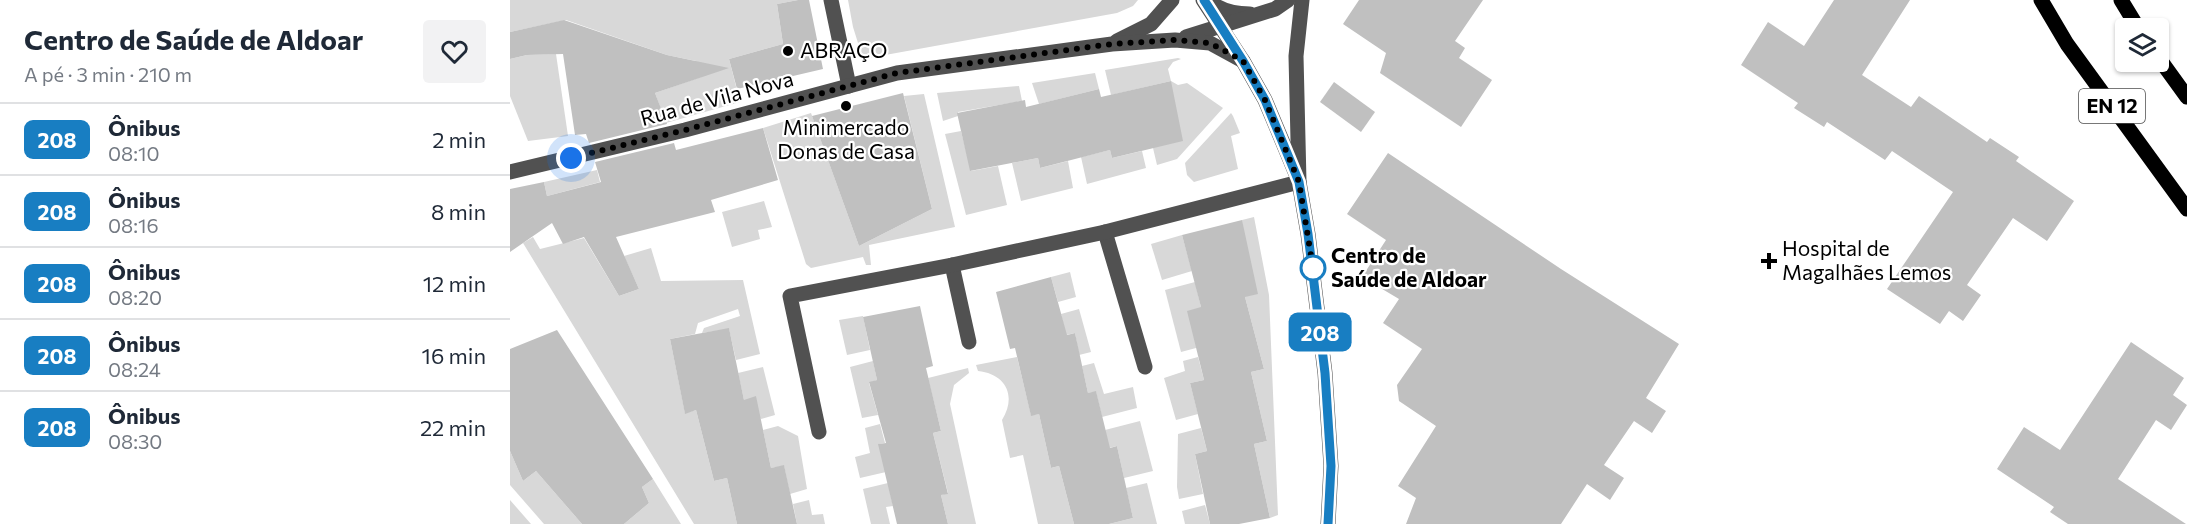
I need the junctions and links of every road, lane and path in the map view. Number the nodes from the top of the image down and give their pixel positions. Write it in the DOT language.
graph roads {
  1 [pos="831,0"];
  2 [pos="1172,0"];
  3 [pos="1206,0"];
  4 [pos="1288,0"];
  5 [pos="1302,0"];
  6 [pos="2041,0"];
  7 [pos="2121,0"];
  8 [pos="1256,15"];
  9 [pos="2132,18"];
  10 [pos="1221,27"];
  11 [pos="1175,40"];
  12 [pos="1112,44"];
  13 [pos="1243,61"];
  14 [pos="2169,72"];
  15 [pos="849,86"];
  16 [pos="2187,97"];
  17 [pos="510,172"];
  18 [pos="1299,182"];
  19 [pos="2187,209"];
  20 [pos="1105,232"];
  21 [pos="952,265"];
  22 [pos="969,342"];
  23 [pos="1144,367"];
  24 [pos="819,432"];
  25 [pos="1328,524"];
  1 -- 15 [label="street"];
  2 -- 12 [label="street, Rua de Vila Nova"];
  3 -- 8 [label="street"];
  3 -- 10 [label="street"];
  4 -- 8 [label="street, Rua de Vila Nova"];
  5 -- 18 [label="street"];
  6 -- 19 [label="main road, EN 12"];
  7 -- 9 [label="main road"];
  8 -- 10 [label="street, Rua de Vila Nova"];
  10 -- 11 [label="street, Rua de Vila Nova"];
  10 -- 13 [label="street"];
  11 -- 12 [label="street, Rua de Vila Nova"];
  11 -- 13 [label="street, Rua de Vila Nova"];
  12 -- 15 [label="street, Rua de Vila Nova"];
  13 -- 18 [label="street"];
  14 -- 16 [label="main road, EN 12"];
  15 -- 17 [label="street, Rua de Vila Nova"];
  18 -- 20 [label="street"];
  18 -- 25 [label="street"];
  20 -- 21 [label="street"];
  20 -- 23 [label="street"];
  21 -- 22 [label="street"];
  21 -- 24 [label="street"];
}
